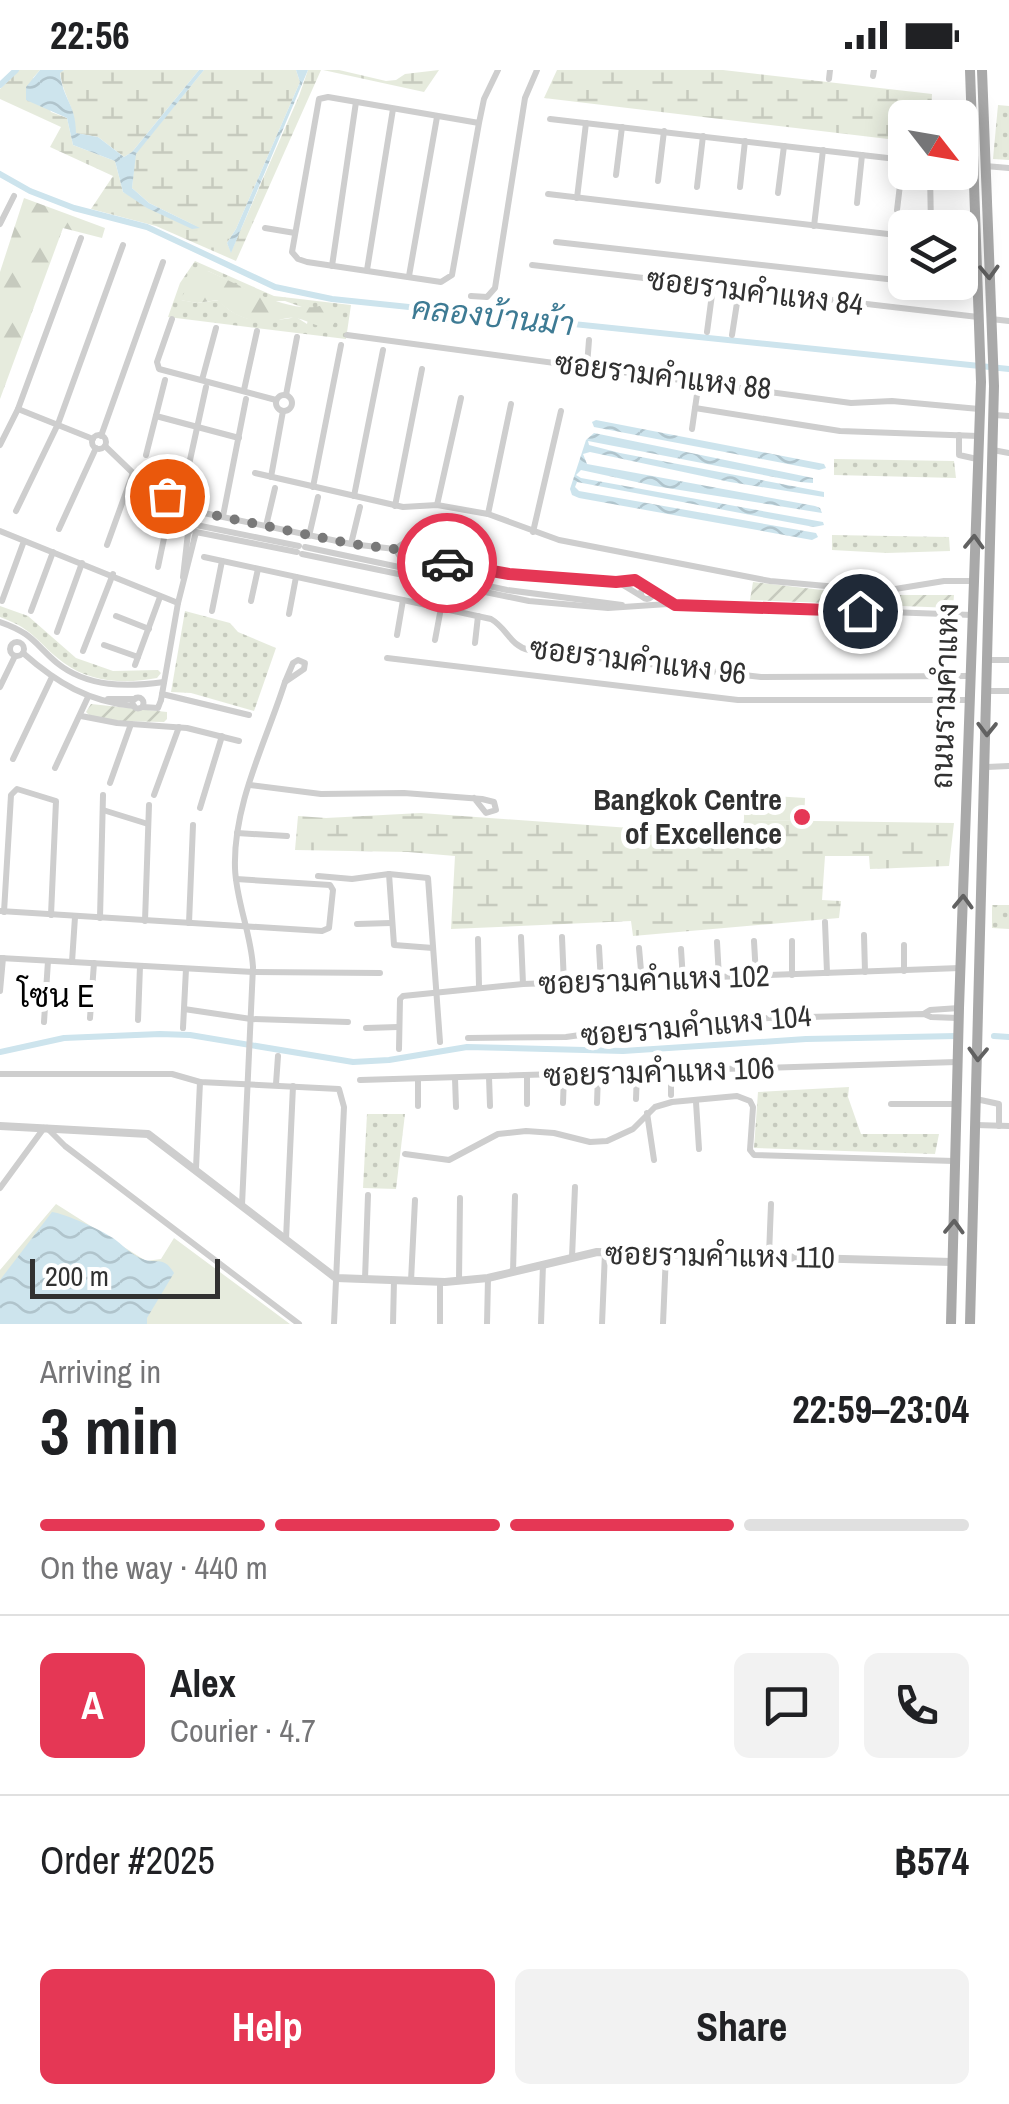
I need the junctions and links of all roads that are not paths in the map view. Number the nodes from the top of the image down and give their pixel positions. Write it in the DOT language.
graph roads {
  1 [pos="498,70"];
  2 [pos="537,70"];
  3 [pos="970,70"];
  4 [pos="982,70"];
  5 [pos="969,100"];
  6 [pos="356,102"];
  7 [pos="393,109"];
  8 [pos="436,116"];
  9 [pos="550,119"];
  10 [pos="480,124"];
  11 [pos="586,124"];
  12 [pos="622,127"];
  13 [pos="664,131"];
  14 [pos="703,136"];
  15 [pos="745,141"];
  16 [pos="784,146"];
  17 [pos="824,150"];
  18 [pos="862,155"];
  19 [pos="888,158"];
  20 [pos="986,166"];
  21 [pos="1009,168"];
  22 [pos="616,175"];
  23 [pos="658,181"];
  24 [pos="697,187"];
  25 [pos="740,187"];
  26 [pos="900,190"];
  27 [pos="971,190"];
  28 [pos="778,193"];
  29 [pos="548,194"];
  30 [pos="14,196"];
  31 [pos="972,197"];
  32 [pos="986,197"];
  33 [pos="576,198"];
  34 [pos="857,203"];
  35 [pos="897,210"];
  36 [pos="973,210"];
  37 [pos="0,224"];
  38 [pos="814,226"];
  39 [pos="266,228"];
  40 [pos="295,232"];
  41 [pos="888,234"];
  42 [pos="81,238"];
  43 [pos="556,242"];
  44 [pos="123,245"];
  45 [pos="163,262"];
  46 [pos="532,265"];
  47 [pos="332,266"];
  48 [pos="366,270"];
  49 [pos="409,276"];
  50 [pos="888,279"];
  51 [pos="713,287"];
  52 [pos="738,290"];
  53 [pos="471,296"];
  54 [pos="977,300"];
  55 [pos="978,317"];
  56 [pos="992,319"];
  57 [pos="172,320"];
  58 [pos="1009,321"];
  59 [pos="216,328"];
  60 [pos="257,331"];
  61 [pos="707,332"];
  62 [pos="347,335"];
  63 [pos="732,335"];
  64 [pos="297,338"];
  65 [pos="589,340"];
  66 [pos="341,345"];
  67 [pos="383,350"];
  68 [pos="587,366"];
  69 [pos="422,369"];
  70 [pos="165,380"];
  71 [pos="204,384"];
  72 [pos="698,388"];
  73 [pos="244,390"];
  74 [pos="286,395"];
  75 [pos="460,398"];
  76 [pos="246,400"];
  77 [pos="276,400"];
  78 [pos="510,404"];
  79 [pos="695,408"];
  80 [pos="18,409"];
  81 [pos="979,409"];
  82 [pos="284,411"];
  83 [pos="561,411"];
  84 [pos="994,415"];
  85 [pos="156,416"];
  86 [pos="1009,416"];
  87 [pos="58,424"];
  88 [pos="197,426"];
  89 [pos="692,429"];
  90 [pos="959,436"];
  91 [pos="978,436"];
  92 [pos="97,437"];
  93 [pos="239,438"];
  94 [pos="0,444"];
  95 [pos="105,446"];
  96 [pos="96,448"];
  97 [pos="993,450"];
  98 [pos="1009,453"];
  99 [pos="146,455"];
  100 [pos="976,459"];
  101 [pos="188,468"];
  102 [pos="133,473"];
  103 [pos="255,473"];
  104 [pos="270,477"];
  105 [pos="312,486"];
  106 [pos="275,488"];
  107 [pos="354,496"];
  108 [pos="318,497"];
  109 [pos="172,500"];
  110 [pos="437,505"];
  111 [pos="394,506"];
  112 [pos="360,507"];
  113 [pos="16,512"];
  114 [pos="488,514"];
  115 [pos="223,516"];
  116 [pos="266,526"];
  117 [pos="59,528"];
  118 [pos="0,531"];
  119 [pos="533,532"];
  120 [pos="309,536"];
  121 [pos="24,540"];
  122 [pos="352,544"];
  123 [pos="107,545"];
  124 [pos="53,552"];
  125 [pos="204,557"];
  126 [pos="222,561"];
  127 [pos="82,563"];
  128 [pos="158,567"];
  129 [pos="258,569"];
  130 [pos="112,574"];
  131 [pos="296,577"];
  132 [pos="972,581"];
  133 [pos="616,582"];
  134 [pos="651,589"];
  135 [pos="160,597"];
  136 [pos="645,598"];
  137 [pos="403,600"];
  138 [pos="2,601"];
  139 [pos="251,602"];
  140 [pos="178,603"];
  141 [pos="663,604"];
  142 [pos="675,605"];
  143 [pos="440,608"];
  144 [pos="31,610"];
  145 [pos="212,611"];
  146 [pos="289,614"];
  147 [pos="972,615"];
  148 [pos="116,616"];
  149 [pos="478,616"];
  150 [pos="0,622"];
  151 [pos="149,629"];
  152 [pos="57,632"];
  153 [pos="397,635"];
  154 [pos="435,640"];
  155 [pos="8,642"];
  156 [pos="475,643"];
  157 [pos="104,645"];
  158 [pos="83,651"];
  159 [pos="19,655"];
  160 [pos="387,658"];
  161 [pos="971,659"];
  162 [pos="989,660"];
  163 [pos="1009,660"];
  164 [pos="2,676"];
  165 [pos="971,676"];
  166 [pos="51,678"];
  167 [pos="164,682"];
  168 [pos="285,682"];
  169 [pos="0,687"];
  170 [pos="988,691"];
  171 [pos="1009,691"];
  172 [pos="88,697"];
  173 [pos="162,697"];
  174 [pos="970,700"];
  175 [pos="249,715"];
  176 [pos="81,716"];
  177 [pos="131,724"];
  178 [pos="179,727"];
  179 [pos="222,736"];
  180 [pos="239,740"];
  181 [pos="13,759"];
  182 [pos="1009,766"];
  183 [pos="986,767"];
  184 [pos="55,768"];
  185 [pos="110,783"];
  186 [pos="250,785"];
  187 [pos="103,794"];
  188 [pos="154,796"];
  189 [pos="474,798"];
  190 [pos="149,806"];
  191 [pos="200,808"];
  192 [pos="104,810"];
  193 [pos="148,824"];
  194 [pos="194,826"];
  195 [pos="237,833"];
  196 [pos="287,836"];
  197 [pos="389,874"];
  198 [pos="318,876"];
  199 [pos="236,879"];
  200 [pos="2,912"];
  201 [pos="51,915"];
  202 [pos="75,917"];
  203 [pos="100,918"];
  204 [pos="144,921"];
  205 [pos="189,922"];
  206 [pos="824,922"];
  207 [pos="390,923"];
  208 [pos="357,924"];
  209 [pos="247,925"];
  210 [pos="864,935"];
  211 [pos="521,937"];
  212 [pos="562,937"];
  213 [pos="478,939"];
  214 [pos="754,941"];
  215 [pos="792,941"];
  216 [pos="717,942"];
  217 [pos="904,945"];
  218 [pos="599,947"];
  219 [pos="432,948"];
  220 [pos="640,948"];
  221 [pos="681,949"];
  222 [pos="1,958"];
  223 [pos="48,961"];
  224 [pos="72,962"];
  225 [pos="94,964"];
  226 [pos="140,966"];
  227 [pos="960,968"];
  228 [pos="186,969"];
  229 [pos="904,971"];
  230 [pos="253,972"];
  231 [pos="865,972"];
  232 [pos="827,973"];
  233 [pos="380,974"];
  234 [pos="792,974"];
  235 [pos="756,976"];
  236 [pos="719,978"];
  237 [pos="683,980"];
  238 [pos="642,982"];
  239 [pos="601,983"];
  240 [pos="522,984"];
  241 [pos="564,984"];
  242 [pos="479,987"];
  243 [pos="0,991"];
  244 [pos="434,991"];
  245 [pos="184,1008"];
  246 [pos="958,1013"];
  247 [pos="90,1018"];
  248 [pos="251,1019"];
  249 [pos="138,1020"];
  250 [pos="44,1022"];
  251 [pos="348,1022"];
  252 [pos="398,1027"];
  253 [pos="182,1028"];
  254 [pos="366,1028"];
  255 [pos="468,1038"];
  256 [pos="440,1042"];
  257 [pos="399,1049"];
  258 [pos="278,1056"];
  259 [pos="958,1062"];
  260 [pos="671,1070"];
  261 [pos="636,1072"];
  262 [pos="0,1074"];
  263 [pos="598,1074"];
  264 [pos="564,1075"];
  265 [pos="527,1076"];
  266 [pos="489,1077"];
  267 [pos="454,1078"];
  268 [pos="418,1079"];
  269 [pos="360,1080"];
  270 [pos="200,1082"];
  271 [pos="248,1084"];
  272 [pos="276,1085"];
  273 [pos="293,1086"];
  274 [pos="671,1095"];
  275 [pos="636,1099"];
  276 [pos="976,1099"];
  277 [pos="696,1102"];
  278 [pos="597,1103"];
  279 [pos="526,1104"];
  280 [pos="563,1104"];
  281 [pos="891,1104"];
  282 [pos="957,1104"];
  283 [pos="418,1106"];
  284 [pos="490,1106"];
  285 [pos="456,1107"];
  286 [pos="647,1113"];
  287 [pos="976,1124"];
  288 [pos="0,1126"];
  289 [pos="999,1126"];
  290 [pos="1009,1126"];
  291 [pos="46,1128"];
  292 [pos="699,1149"];
  293 [pos="405,1154"];
  294 [pos="654,1160"];
  295 [pos="956,1161"];
  296 [pos="196,1168"];
  297 [pos="575,1187"];
  298 [pos="0,1188"];
  299 [pos="368,1195"];
  300 [pos="515,1196"];
  301 [pos="460,1198"];
  302 [pos="414,1200"];
  303 [pos="772,1204"];
  304 [pos="242,1205"];
  305 [pos="286,1239"];
  306 [pos="605,1252"];
  307 [pos="666,1254"];
  308 [pos="768,1256"];
  309 [pos="572,1257"];
  310 [pos="952,1262"];
  311 [pos="543,1263"];
  312 [pos="512,1272"];
  313 [pos="336,1278"];
  314 [pos="488,1278"];
  315 [pos="364,1279"];
  316 [pos="394,1280"];
  317 [pos="459,1280"];
  318 [pos="411,1281"];
  319 [pos="440,1282"];
  320 [pos="951,1321"];
  321 [pos="970,1321"];
  322 [pos="298,1324"];
  323 [pos="334,1324"];
  324 [pos="393,1324"];
  325 [pos="440,1324"];
  326 [pos="487,1324"];
  327 [pos="542,1324"];
  328 [pos="602,1324"];
  329 [pos="663,1324"];
  1 -- 10 [label="street"];
  2 -- 53 [label="street"];
  3 -- 5 [label="main road, ถนนรามคำแหง"];
  4 -- 20 [label="main road, ถนนรามคำแหง"];
  6 -- 7 [label="street"];
  6 -- 40 [label="street"];
  6 -- 47 [label="street"];
  7 -- 8 [label="street"];
  7 -- 48 [label="street"];
  8 -- 10 [label="street"];
  8 -- 49 [label="street"];
  9 -- 11 [label="street"];
  10 -- 49 [label="street"];
  11 -- 12 [label="street"];
  11 -- 33 [label="street"];
  12 -- 13 [label="street"];
  12 -- 22 [label="street"];
  13 -- 14 [label="street"];
  13 -- 23 [label="street"];
  14 -- 15 [label="street"];
  14 -- 24 [label="street"];
  15 -- 16 [label="street"];
  15 -- 25 [label="street"];
  16 -- 17 [label="street"];
  16 -- 28 [label="street"];
  17 -- 18 [label="street"];
  17 -- 38 [label="street"];
  18 -- 19 [label="street"];
  18 -- 34 [label="street"];
  20 -- 21 [label="street"];
  20 -- 32 [label="main road, ถนนรามคำแหง"];
  26 -- 35 [label="street"];
  27 -- 31 [label="main road, ถนนรามคำแหง"];
  29 -- 33 [label="street"];
  30 -- 37 [label="street"];
  31 -- 32 [label="main road"];
  31 -- 36 [label="main road, ถนนรามคำแหง"];
  32 -- 56 [label="main road, ถนนรามคำแหง, one-way"];
  33 -- 38 [label="street"];
  38 -- 41 [label="street"];
  39 -- 40 [label="street"];
  40 -- 47 [label="street"];
  42 -- 80 [label="street"];
  43 -- 50 [label="street"];
  44 -- 87 [label="street"];
  45 -- 92 [label="street"];
  46 -- 51 [label="street, ซอยรามคำแหง 84"];
  47 -- 48 [label="street"];
  48 -- 49 [label="street"];
  51 -- 52 [label="street, ซอยรามคำแหง 84"];
  51 -- 61 [label="street"];
  52 -- 55 [label="street, ซอยรามคำแหง 84"];
  52 -- 63 [label="street"];
  54 -- 55 [label="main road, ถนนรามคำแหง"];
  55 -- 81 [label="main road, ถนนรามคำแหง"];
  56 -- 58 [label="street"];
  56 -- 84 [label="main road, ถนนรามคำแหง"];
  57 -- 71 [label="street"];
  59 -- 71 [label="street"];
  60 -- 73 [label="street"];
  62 -- 68 [label="street, ซอยรามคำแหง 88"];
  64 -- 74 [label="street"];
  65 -- 68 [label="street"];
  66 -- 105 [label="street"];
  67 -- 107 [label="street"];
  68 -- 81 [label="street, ซอยรามคำแหง 88"];
  69 -- 111 [label="street"];
  70 -- 85 [label="street"];
  71 -- 73 [label="street"];
  71 -- 88 [label="street"];
  72 -- 79 [label="street"];
  73 -- 77 [label="street"];
  74 -- 77 [label="street"];
  74 -- 82 [label="street"];
  75 -- 110 [label="street"];
  76 -- 93 [label="street"];
  77 -- 82 [label="street"];
  78 -- 114 [label="street"];
  79 -- 89 [label="street"];
  79 -- 90 [label="street"];
  80 -- 87 [label="street"];
  80 -- 94 [label="street"];
  81 -- 91 [label="main road, ถนนรามคำแหง"];
  82 -- 104 [label="street"];
  83 -- 119 [label="street"];
  84 -- 86 [label="street"];
  84 -- 97 [label="main road, ถนนรามคำแหง"];
  85 -- 88 [label="street"];
  85 -- 99 [label="street"];
  87 -- 92 [label="street"];
  87 -- 113 [label="street"];
  88 -- 93 [label="street"];
  88 -- 101 [label="street"];
  90 -- 91 [label="street"];
  90 -- 100 [label="street"];
  91 -- 100 [label="main road, ถนนรามคำแหง"];
  92 -- 95 [label="street"];
  92 -- 96 [label="street"];
  93 -- 115 [label="street"];
  95 -- 96 [label="street"];
  95 -- 102 [label="street"];
  96 -- 117 [label="street"];
  97 -- 98 [label="street"];
  97 -- 162 [label="main road, ถนนรามคำแหง"];
  132 -- 100 [label="main road, ถนนรามคำแหง, one-way"];
  102 -- 109 [label="street"];
  102 -- 123 [label="street"];
  103 -- 104 [label="street"];
  104 -- 105 [label="street"];
  105 -- 107 [label="street"];
  106 -- 116 [label="street"];
  107 -- 111 [label="street"];
  108 -- 120 [label="street"];
  109 -- 115 [label="street"];
  109 -- 128 [label="street"];
  110 -- 111 [label="street"];
  110 -- 114 [label="street"];
  112 -- 122 [label="street"];
  114 -- 119 [label="street"];
  115 -- 116 [label="street"];
  116 -- 120 [label="street"];
  118 -- 121 [label="street"];
  119 -- 132 [label="street"];
  120 -- 122 [label="street"];
  121 -- 124 [label="street"];
  121 -- 138 [label="street"];
  122 -- 133 [label="street"];
  124 -- 127 [label="street"];
  124 -- 144 [label="street"];
  125 -- 126 [label="street, ซอยรามคําแหง 96"];
  126 -- 129 [label="street, ซอยรามคําแหง 96"];
  126 -- 145 [label="street"];
  127 -- 130 [label="street"];
  127 -- 152 [label="street"];
  129 -- 131 [label="street, ซอยรามคําแหง 96"];
  129 -- 139 [label="street"];
  130 -- 135 [label="street"];
  130 -- 158 [label="street"];
  131 -- 137 [label="street, ซอยรามคําแหง 96"];
  131 -- 146 [label="street"];
  132 -- 147 [label="main road, ถนนรามคำแหง"];
  133 -- 134 [label="street"];
  133 -- 136 [label="street"];
  134 -- 136 [label="street"];
  134 -- 142 [label="street"];
  135 -- 140 [label="street"];
  135 -- 151 [label="street"];
  136 -- 141 [label="street"];
  137 -- 143 [label="street, ซอยรามคําแหง 96"];
  137 -- 153 [label="street"];
  140 -- 141 [label="street"];
  140 -- 167 [label="street"];
  141 -- 142 [label="street"];
  142 -- 147 [label="street"];
  143 -- 149 [label="street, ซอยรามคําแหง 96"];
  143 -- 154 [label="street"];
  147 -- 161 [label="main road, ถนนรามคำแหง"];
  148 -- 151 [label="street"];
  149 -- 156 [label="street"];
  149 -- 165 [label="street, ซอยรามคําแหง 96"];
  150 -- 167 [label="street"];
  151 -- 157 [label="street"];
  155 -- 159 [label="street"];
  159 -- 164 [label="street"];
  159 -- 166 [label="street"];
  160 -- 174 [label="street"];
  161 -- 162 [label="main road"];
  161 -- 165 [label="main road, ถนนรามคำแหง"];
  162 -- 163 [label="street"];
  162 -- 170 [label="main road, ถนนรามคำแหง"];
  164 -- 169 [label="street"];
  165 -- 174 [label="main road, ถนนรามคำแหง"];
  166 -- 172 [label="street"];
  166 -- 181 [label="street"];
  167 -- 173 [label="street"];
  168 -- 186 [label="street"];
  170 -- 171 [label="street"];
  170 -- 183 [label="main road, ถนนรามคำแหง, one-way"];
  172 -- 173 [label="street"];
  172 -- 176 [label="street"];
  173 -- 175 [label="street"];
  227 -- 174 [label="main road, ถนนรามคำแหง, one-way"];
  176 -- 177 [label="street"];
  176 -- 184 [label="street"];
  177 -- 178 [label="street"];
  177 -- 185 [label="street"];
  178 -- 179 [label="street"];
  178 -- 188 [label="street"];
  179 -- 180 [label="street"];
  179 -- 191 [label="street"];
  182 -- 183 [label="street"];
  183 -- 276 [label="main road, ถนนรามคำแหง, one-way"];
  186 -- 189 [label="street"];
  186 -- 195 [label="street"];
  187 -- 192 [label="street"];
  190 -- 193 [label="street"];
  192 -- 193 [label="street"];
  192 -- 203 [label="street"];
  193 -- 204 [label="street"];
  194 -- 205 [label="street"];
  195 -- 196 [label="street"];
  195 -- 199 [label="street"];
  197 -- 198 [label="street"];
  197 -- 207 [label="street"];
  197 -- 219 [label="street"];
  199 -- 209 [label="street"];
  199 -- 209 [label="street"];
  200 -- 201 [label="street"];
  200 -- 201 [label="street"];
  201 -- 202 [label="street"];
  202 -- 203 [label="street"];
  202 -- 224 [label="street"];
  203 -- 204 [label="street"];
  204 -- 205 [label="street"];
  205 -- 209 [label="street"];
  206 -- 232 [label="street"];
  207 -- 208 [label="street"];
  207 -- 219 [label="street"];
  209 -- 230 [label="street"];
  210 -- 231 [label="street"];
  211 -- 240 [label="street"];
  212 -- 241 [label="street"];
  213 -- 242 [label="street"];
  214 -- 235 [label="street"];
  215 -- 234 [label="street"];
  216 -- 236 [label="street"];
  217 -- 229 [label="street"];
  218 -- 239 [label="street"];
  219 -- 244 [label="street"];
  220 -- 238 [label="street"];
  221 -- 237 [label="street"];
  222 -- 223 [label="street"];
  222 -- 243 [label="street"];
  223 -- 224 [label="street"];
  223 -- 250 [label="street"];
  224 -- 225 [label="street"];
  225 -- 226 [label="street"];
  225 -- 247 [label="street"];
  226 -- 228 [label="street"];
  226 -- 249 [label="street"];
  227 -- 229 [label="street, ซอยรามคําแหง 102"];
  227 -- 246 [label="main road, ถนนรามคำแหง"];
  228 -- 230 [label="street"];
  228 -- 245 [label="street"];
  229 -- 231 [label="street, ซอยรามคําแหง 102"];
  230 -- 233 [label="street"];
  230 -- 248 [label="street"];
  231 -- 232 [label="street, ซอยรามคําแหง 102"];
  232 -- 234 [label="street, ซอยรามคําแหง 102"];
  234 -- 235 [label="street, ซอยรามคําแหง 102"];
  235 -- 236 [label="street, ซอยรามคําแหง 102"];
  236 -- 237 [label="street, ซอยรามคําแหง 102"];
  237 -- 238 [label="street, ซอยรามคําแหง 102"];
  238 -- 239 [label="street, ซอยรามคําแหง 102"];
  239 -- 241 [label="street, ซอยรามคําแหง 102"];
  240 -- 241 [label="street, ซอยรามคําแหง 102"];
  240 -- 242 [label="street, ซอยรามคําแหง 102"];
  242 -- 244 [label="street, ซอยรามคําแหง 102"];
  244 -- 252 [label="street, ซอยรามคําแหง 102"];
  244 -- 256 [label="street"];
  245 -- 248 [label="street"];
  245 -- 253 [label="street"];
  246 -- 255 [label="street, ซอยรามคําแหง 104"];
  246 -- 259 [label="main road, ถนนรามคำแหง"];
  248 -- 251 [label="street"];
  248 -- 271 [label="street"];
  252 -- 254 [label="street"];
  252 -- 257 [label="street"];
  258 -- 272 [label="street"];
  259 -- 260 [label="street, ซอยรามคําแหง 106"];
  259 -- 282 [label="main road, ถนนรามคำแหง"];
  260 -- 261 [label="street, ซอยรามคําแหง 106"];
  260 -- 274 [label="street"];
  261 -- 263 [label="street, ซอยรามคําแหง 106"];
  261 -- 275 [label="street"];
  262 -- 270 [label="street"];
  263 -- 264 [label="street, ซอยรามคําแหง 106"];
  263 -- 278 [label="street"];
  264 -- 265 [label="street, ซอยรามคําแหง 106"];
  264 -- 280 [label="street"];
  265 -- 266 [label="street, ซอยรามคําแหง 106"];
  265 -- 279 [label="street"];
  266 -- 267 [label="street, ซอยรามคําแหง 106"];
  266 -- 284 [label="street"];
  267 -- 268 [label="street, ซอยรามคําแหง 106"];
  267 -- 285 [label="street"];
  268 -- 269 [label="street, ซอยรามคําแหง 106"];
  268 -- 283 [label="street"];
  270 -- 271 [label="street"];
  270 -- 296 [label="street"];
  271 -- 272 [label="street"];
  271 -- 304 [label="street"];
  272 -- 273 [label="street"];
  273 -- 305 [label="street"];
  273 -- 313 [label="street"];
  276 -- 287 [label="main road, ถนนรามคำแหง"];
  276 -- 289 [label="street"];
  277 -- 286 [label="street"];
  277 -- 292 [label="street"];
  277 -- 295 [label="street"];
  281 -- 282 [label="street"];
  282 -- 295 [label="main road, ถนนรามคำแหง"];
  286 -- 293 [label="street"];
  286 -- 294 [label="street"];
  287 -- 289 [label="street"];
  287 -- 321 [label="main road, ถนนรามคำแหง"];
  288 -- 291 [label="street"];
  289 -- 290 [label="street"];
  291 -- 296 [label="street"];
  291 -- 298 [label="street"];
  291 -- 322 [label="street"];
  310 -- 295 [label="main road, ถนนรามคำแหง, one-way"];
  296 -- 304 [label="street"];
  297 -- 309 [label="street"];
  299 -- 315 [label="street"];
  300 -- 312 [label="street"];
  301 -- 317 [label="street"];
  302 -- 318 [label="street"];
  303 -- 308 [label="street"];
  304 -- 305 [label="street"];
  305 -- 313 [label="street"];
  306 -- 307 [label="street, ซอยรามคำแหง 110"];
  306 -- 309 [label="street, ซอยรามคำแหง 110"];
  306 -- 328 [label="street"];
  307 -- 308 [label="street, ซอยรามคำแหง 110"];
  307 -- 329 [label="street"];
  308 -- 310 [label="street, ซอยรามคำแหง 110"];
  309 -- 311 [label="street, ซอยรามคำแหง 110"];
  310 -- 320 [label="main road, ถนนรามคำแหง"];
  311 -- 312 [label="street, ซอยรามคำแหง 110"];
  311 -- 327 [label="street"];
  312 -- 314 [label="street, ซอยรามคำแหง 110"];
  313 -- 315 [label="street, ซอยรามคำแหง 110"];
  313 -- 323 [label="street"];
  314 -- 317 [label="street, ซอยรามคำแหง 110"];
  314 -- 326 [label="street"];
  315 -- 316 [label="street, ซอยรามคำแหง 110"];
  316 -- 318 [label="street, ซอยรามคำแหง 110"];
  316 -- 324 [label="street"];
  317 -- 319 [label="street, ซอยรามคำแหง 110"];
  318 -- 319 [label="street, ซอยรามคำแหง 110"];
  319 -- 325 [label="street"];
  320 -- 321 [label="main road"];
}
